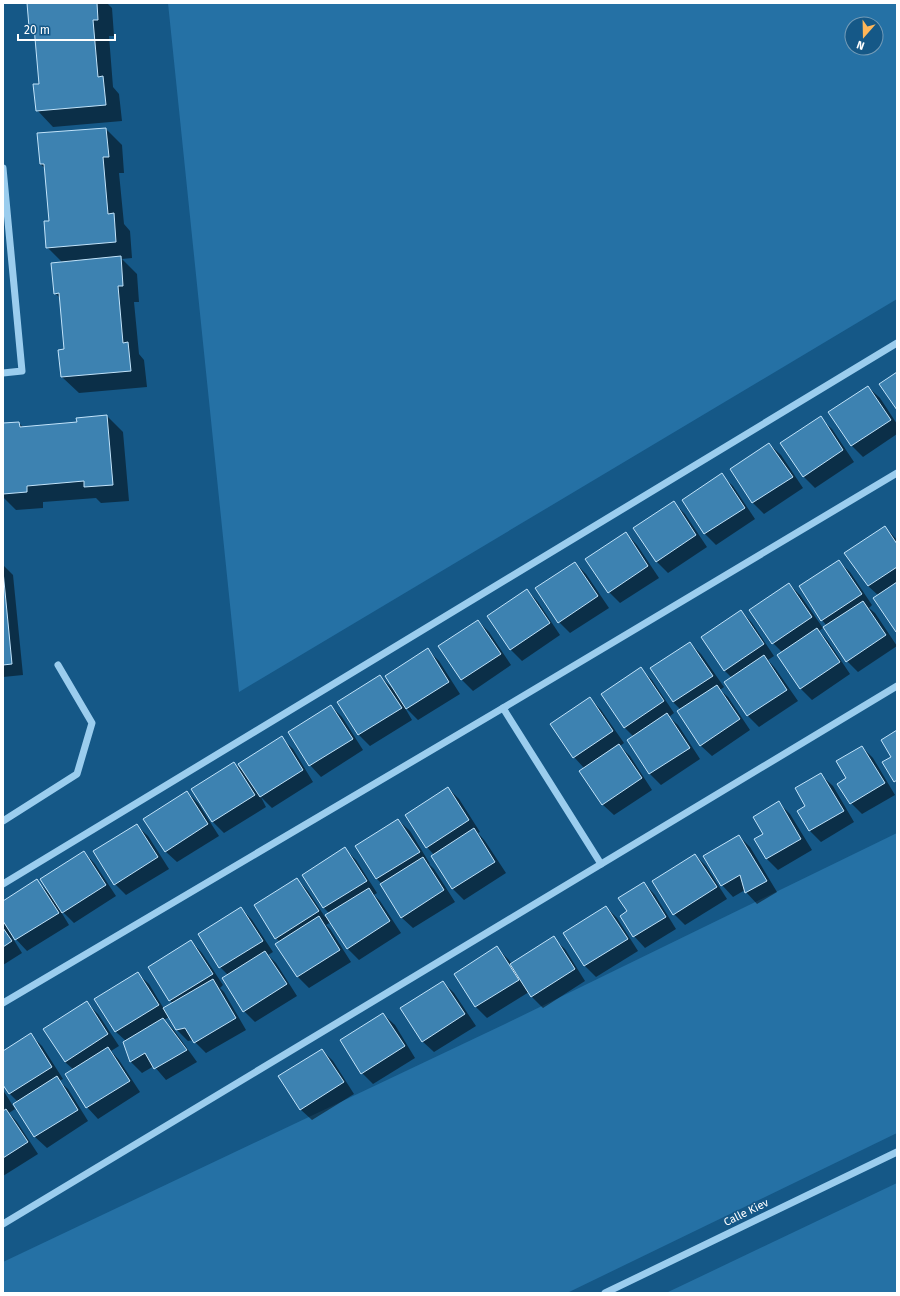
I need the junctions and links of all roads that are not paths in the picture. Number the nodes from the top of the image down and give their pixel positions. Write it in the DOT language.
graph roads {
  1 [pos="3,168"];
  2 [pos="897,343"];
  3 [pos="3,373"];
  4 [pos="897,473"];
  5 [pos="58,665"];
  6 [pos="897,686"];
  7 [pos="503,708"];
  8 [pos="3,820"];
  9 [pos="601,864"];
  10 [pos="3,884"];
  11 [pos="3,1003"];
  12 [pos="897,1152"];
  13 [pos="3,1224"];
  14 [pos="605,1293"];
  1 -- 3 [label="street"];
  2 -- 10 [label="street"];
  4 -- 7 [label="street"];
  5 -- 8 [label="street"];
  6 -- 9 [label="street"];
  7 -- 9 [label="street"];
  7 -- 11 [label="street"];
  9 -- 13 [label="street"];
  12 -- 14 [label="street, Calle Kiev"];
}
